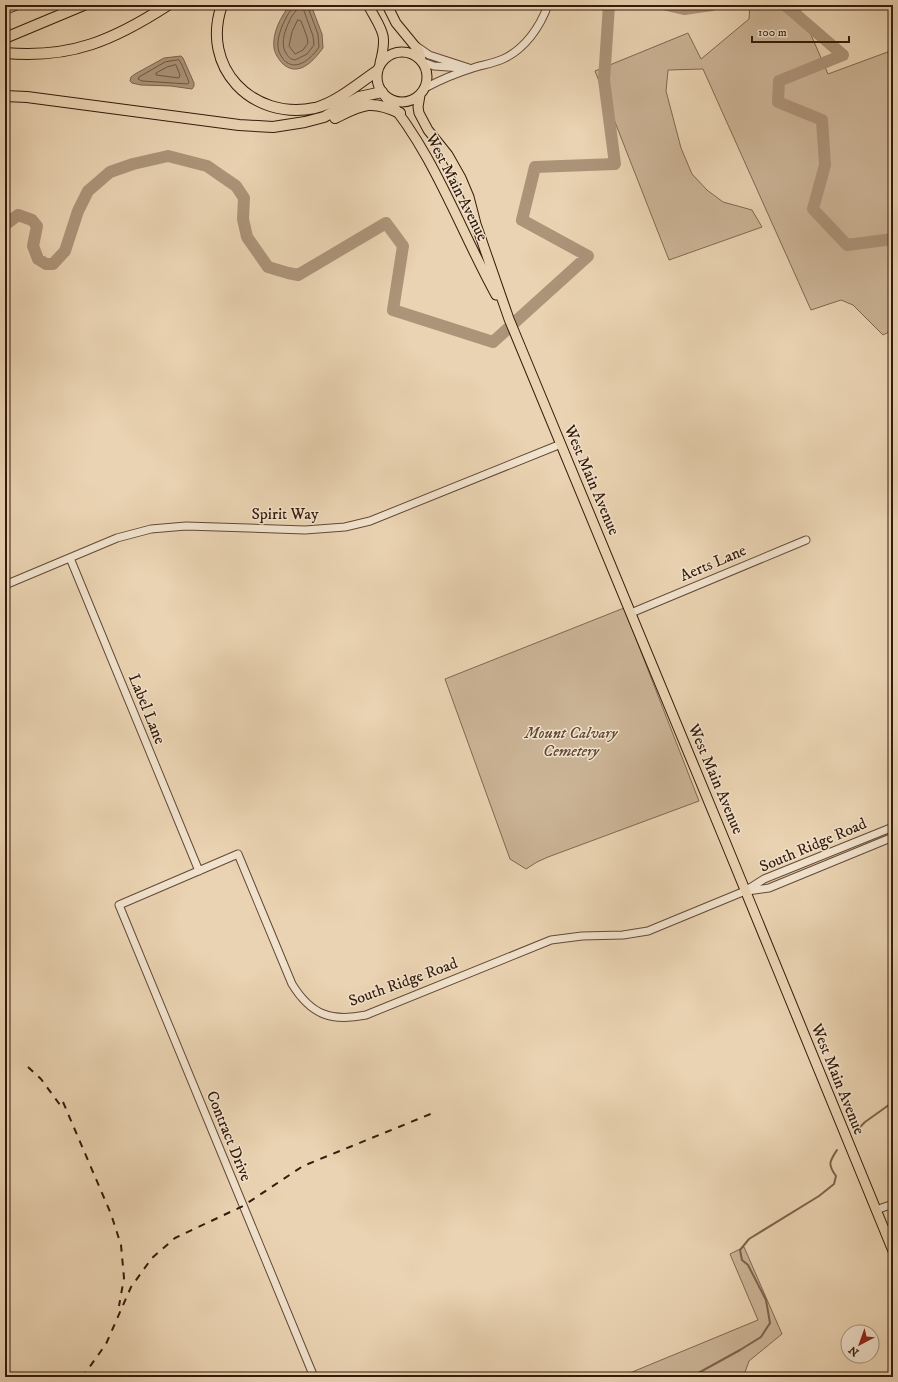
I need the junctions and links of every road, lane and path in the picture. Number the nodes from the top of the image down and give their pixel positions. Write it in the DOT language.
graph roads {
  1 [pos="15,5"];
  2 [pos="84,5"];
  3 [pos="168,5"];
  4 [pos="222,5"];
  5 [pos="368,5"];
  6 [pos="387,5"];
  7 [pos="548,5"];
  8 [pos="5,9"];
  9 [pos="5,38"];
  10 [pos="413,44"];
  11 [pos="5,53"];
  12 [pos="422,61"];
  13 [pos="379,67"];
  14 [pos="472,68"];
  15 [pos="422,92"];
  16 [pos="383,93"];
  17 [pos="5,96"];
  18 [pos="400,113"];
  19 [pos="305,122"];
  20 [pos="509,319"];
  21 [pos="561,444"];
  22 [pos="806,540"];
  23 [pos="70,558"];
  24 [pos="5,585"];
  25 [pos="631,613"];
  26 [pos="893,827"];
  27 [pos="893,837"];
  28 [pos="199,871"];
  29 [pos="745,891"];
  30 [pos="119,905"];
  31 [pos="893,1204"];
  32 [pos="876,1210"];
  33 [pos="893,1251"];
  34 [pos="314,1377"];
  1 -- 8 [label="highway"];
  2 -- 9 [label="highway"];
  3 -- 11 [label="highway"];
  4 -- 13 [label="highway"];
  5 -- 13 [label="main road"];
  6 -- 10 [label="main road"];
  7 -- 14 [label="street"];
  10 -- 12 [label="main road"];
  10 -- 14 [label="street"];
  12 -- 13 [label="main road"];
  12 -- 14 [label="street"];
  12 -- 15 [label="main road"];
  13 -- 16 [label="main road"];
  14 -- 15 [label="street"];
  15 -- 16 [label="main road"];
  15 -- 20 [label="main road, West Main Avenue"];
  16 -- 18 [label="main road, West Main Avenue"];
  16 -- 19 [label="highway"];
  17 -- 19 [label="highway"];
  18 -- 19 [label="highway"];
  18 -- 20 [label="main road, West Main Avenue"];
  20 -- 21 [label="main road, West Main Avenue"];
  21 -- 23 [label="street, Spirit Way"];
  21 -- 25 [label="main road, West Main Avenue"];
  22 -- 25 [label="street, Aerts Lane"];
  23 -- 24 [label="street, Spirit Way"];
  23 -- 28 [label="street, Label Lane"];
  25 -- 29 [label="main road, West Main Avenue"];
  26 -- 29 [label="street, South Ridge Road"];
  27 -- 29 [label="street, South Ridge Road"];
  28 -- 29 [label="street, South Ridge Road"];
  28 -- 30 [label="street, South Ridge Road"];
  29 -- 32 [label="main road, West Main Avenue"];
  30 -- 34 [label="street, Contract Drive"];
  31 -- 32 [label="street"];
  32 -- 33 [label="main road, West Main Avenue"];
}
